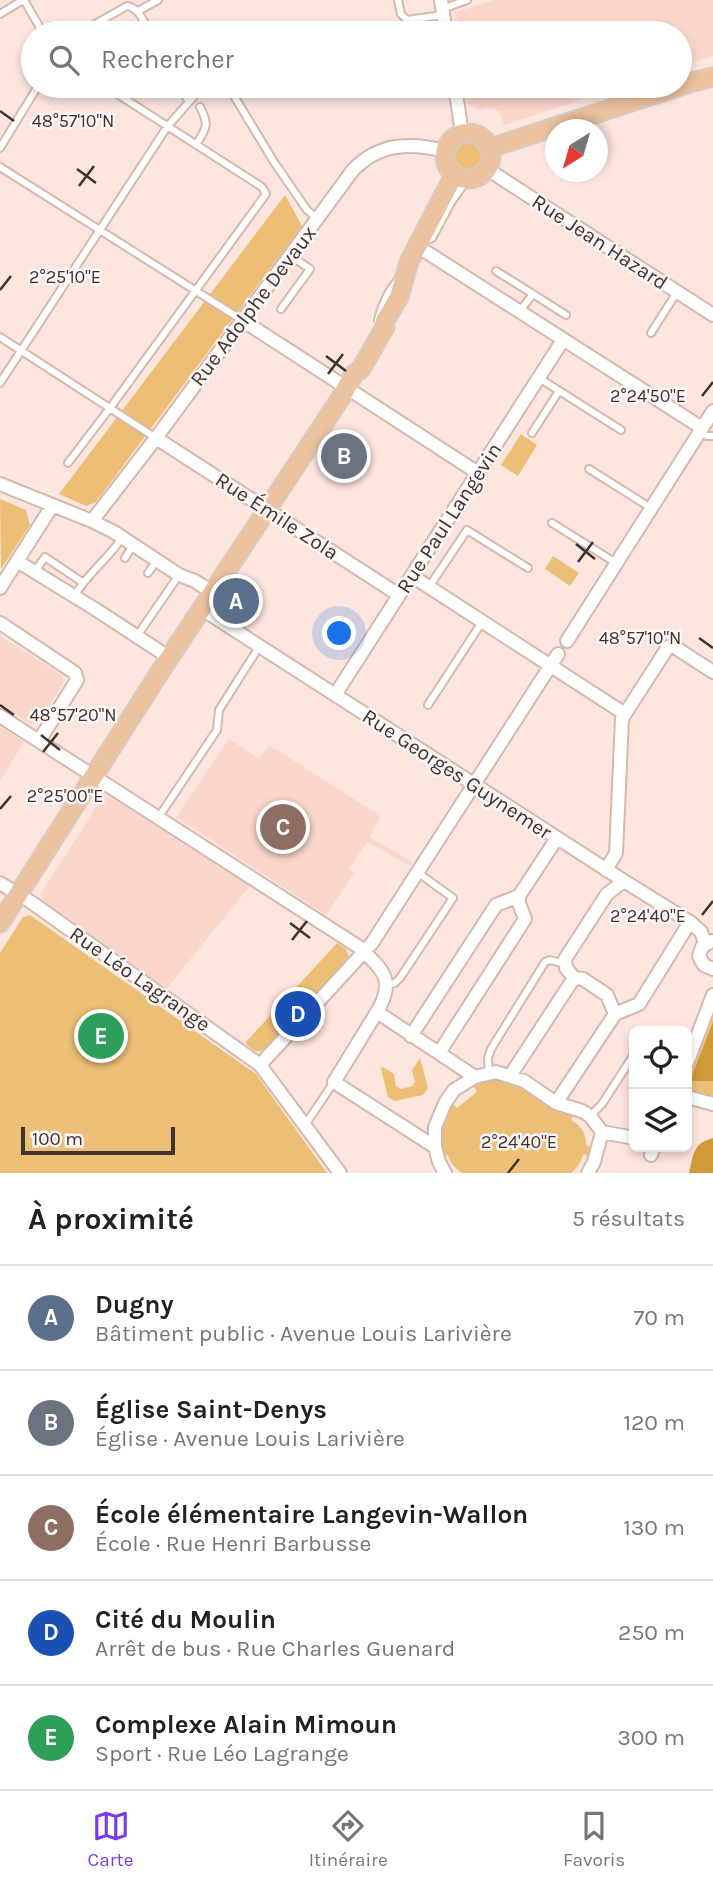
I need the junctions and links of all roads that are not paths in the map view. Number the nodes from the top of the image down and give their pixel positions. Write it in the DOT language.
graph roads {
  1 [pos="23,0"];
  2 [pos="158,0"];
  3 [pos="398,0"];
  4 [pos="467,0"];
  5 [pos="442,8"];
  6 [pos="138,11"];
  7 [pos="0,14"];
  8 [pos="36,21"];
  9 [pos="100,21"];
  10 [pos="143,21"];
  11 [pos="713,78"];
  12 [pos="692,82"];
  13 [pos="31,98"];
  14 [pos="123,98"];
  15 [pos="186,98"];
  16 [pos="192,98"];
  17 [pos="235,98"];
  18 [pos="457,98"];
  19 [pos="644,98"];
  20 [pos="188,102"];
  21 [pos="200,107"];
  22 [pos="167,127"];
  23 [pos="462,134"];
  24 [pos="196,145"];
  25 [pos="0,148"];
  26 [pos="490,148"];
  27 [pos="445,151"];
  28 [pos="0,167"];
  29 [pos="487,169"];
  30 [pos="460,177"];
  31 [pos="318,219"];
  32 [pos="99,231"];
  33 [pos="418,244"];
  34 [pos="291,256"];
  35 [pos="496,271"];
  36 [pos="195,292"];
  37 [pos="677,292"];
  38 [pos="533,294"];
  39 [pos="281,309"];
  40 [pos="519,312"];
  41 [pos="566,315"];
  42 [pos="713,315"];
  43 [pos="242,320"];
  44 [pos="651,333"];
  45 [pos="0,337"];
  46 [pos="563,340"];
  47 [pos="21,351"];
  48 [pos="539,378"];
  49 [pos="350,381"];
  50 [pos="0,383"];
  51 [pos="559,391"];
  52 [pos="110,408"];
  53 [pos="713,411"];
  54 [pos="621,430"];
  55 [pos="700,430"];
  56 [pos="532,433"];
  57 [pos="713,436"];
  58 [pos="156,438"];
  59 [pos="68,463"];
  60 [pos="589,469"];
  61 [pos="478,473"];
  62 [pos="0,484"];
  63 [pos="52,506"];
  64 [pos="651,508"];
  65 [pos="268,510"];
  66 [pos="92,521"];
  67 [pos="552,523"];
  68 [pos="124,543"];
  69 [pos="125,558"];
  70 [pos="157,560"];
  71 [pos="17,561"];
  72 [pos="615,562"];
  73 [pos="61,568"];
  74 [pos="528,568"];
  75 [pos="36,571"];
  76 [pos="148,573"];
  77 [pos="179,575"];
  78 [pos="412,576"];
  79 [pos="53,582"];
  80 [pos="82,582"];
  81 [pos="429,587"];
  82 [pos="0,588"];
  83 [pos="213,593"];
  84 [pos="399,595"];
  85 [pos="74,596"];
  86 [pos="202,609"];
  87 [pos="482,622"];
  88 [pos="0,623"];
  89 [pos="137,636"];
  90 [pos="567,642"];
  91 [pos="260,646"];
  92 [pos="558,654"];
  93 [pos="170,658"];
  94 [pos="550,665"];
  95 [pos="713,671"];
  96 [pos="335,695"];
  97 [pos="428,705"];
  98 [pos="625,714"];
  99 [pos="0,716"];
  100 [pos="39,741"];
  101 [pos="93,777"];
  102 [pos="474,784"];
  103 [pos="158,818"];
  104 [pos="557,838"];
  105 [pos="606,870"];
  106 [pos="417,872"];
  107 [pos="624,881"];
  108 [pos="0,883"];
  109 [pos="19,894"];
  110 [pos="519,896"];
  111 [pos="690,922"];
  112 [pos="0,923"];
  113 [pos="709,942"];
  114 [pos="365,953"];
  115 [pos="565,964"];
  116 [pos="713,969"];
  117 [pos="574,978"];
  118 [pos="387,985"];
  119 [pos="713,995"];
  120 [pos="377,1012"];
  121 [pos="615,1014"];
  122 [pos="411,1036"];
  123 [pos="692,1050"];
  124 [pos="439,1053"];
  125 [pos="629,1062"];
  126 [pos="260,1065"];
  127 [pos="489,1074"];
  128 [pos="510,1076"];
  129 [pos="475,1077"];
  130 [pos="334,1082"];
  131 [pos="692,1098"];
  132 [pos="556,1103"];
  133 [pos="713,1104"];
  134 [pos="590,1116"];
  135 [pos="305,1125"];
  136 [pos="602,1132"];
  137 [pos="629,1137"];
  138 [pos="435,1147"];
  139 [pos="340,1173"];
  140 [pos="445,1173"];
  141 [pos="587,1173"];
  1 -- 7 [label="lane"];
  1 -- 8 [label="lane"];
  2 -- 6 [label="lane"];
  3 -- 5 [label="lane"];
  4 -- 5 [label="lane"];
  6 -- 9 [label="lane"];
  6 -- 10 [label="lane"];
  11 -- 12 [label="main road"];
  13 -- 25 [label="lane"];
  14 -- 22 [label="lane"];
  15 -- 20 [label="lane"];
  16 -- 20 [label="lane"];
  17 -- 31 [label="lane"];
  18 -- 23 [label="street"];
  19 -- 26 [label="main road"];
  20 -- 22 [label="lane"];
  21 -- 24 [label="lane"];
  22 -- 24 [label="lane"];
  22 -- 32 [label="lane"];
  23 -- 26 [label="main road"];
  23 -- 27 [label="main road"];
  24 -- 36 [label="lane"];
  26 -- 29 [label="main road"];
  27 -- 30 [label="main road"];
  27 -- 31 [label="street, Rue Adolphe Devaux"];
  28 -- 32 [label="lane"];
  29 -- 30 [label="main road"];
  29 -- 37 [label="street, Rue Jean Hazard"];
  30 -- 33 [label="main road"];
  31 -- 34 [label="street, Rue Adolphe Devaux"];
  32 -- 36 [label="lane"];
  32 -- 47 [label="lane"];
  33 -- 40 [label="street"];
  33 -- 49 [label="main road"];
  34 -- 39 [label="lane"];
  34 -- 43 [label="street, Rue Adolphe Devaux"];
  35 -- 38 [label="lane"];
  36 -- 43 [label="lane"];
  36 -- 52 [label="lane"];
  37 -- 42 [label="street, Rue Jean Hazard"];
  37 -- 44 [label="lane"];
  38 -- 40 [label="lane"];
  38 -- 41 [label="lane"];
  40 -- 46 [label="street"];
  43 -- 49 [label="street"];
  43 -- 58 [label="street, Rue Adolphe Devaux"];
  45 -- 47 [label="lane"];
  46 -- 48 [label="street, Rue Paul Langevin"];
  46 -- 55 [label="street"];
  47 -- 50 [label="lane"];
  47 -- 52 [label="lane"];
  48 -- 51 [label="lane"];
  48 -- 61 [label="street, Rue Paul Langevin"];
  49 -- 61 [label="street"];
  49 -- 65 [label="main road"];
  51 -- 54 [label="lane"];
  51 -- 56 [label="lane"];
  52 -- 58 [label="lane"];
  52 -- 59 [label="lane"];
  53 -- 55 [label="street"];
  55 -- 57 [label="lane"];
  55 -- 64 [label="street"];
  58 -- 65 [label="street, Rue Émile Zola"];
  58 -- 66 [label="street, Rue Adolphe Devaux"];
  60 -- 64 [label="lane"];
  61 -- 78 [label="street, Rue Paul Langevin"];
  62 -- 63 [label="street"];
  63 -- 66 [label="street"];
  63 -- 71 [label="street"];
  64 -- 72 [label="street"];
  65 -- 83 [label="main road"];
  65 -- 84 [label="street, Rue Émile Zola"];
  66 -- 68 [label="street"];
  67 -- 72 [label="lane"];
  68 -- 69 [label="lane"];
  68 -- 70 [label="street"];
  68 -- 80 [label="lane"];
  70 -- 76 [label="lane"];
  70 -- 77 [label="street"];
  71 -- 75 [label="street"];
  71 -- 82 [label="street"];
  72 -- 90 [label="street"];
  73 -- 75 [label="lane"];
  73 -- 79 [label="lane"];
  73 -- 80 [label="lane"];
  74 -- 81 [label="lane"];
  75 -- 79 [label="street"];
  77 -- 83 [label="street"];
  77 -- 89 [label="lane"];
  78 -- 81 [label="street"];
  78 -- 84 [label="street, Rue Paul Langevin"];
  79 -- 85 [label="street"];
  80 -- 85 [label="lane"];
  81 -- 87 [label="street"];
  83 -- 86 [label="main road"];
  84 -- 96 [label="street, Rue Paul Langevin"];
  85 -- 89 [label="street"];
  86 -- 91 [label="street, Rue Georges Guynemer"];
  86 -- 93 [label="main road"];
  87 -- 94 [label="street"];
  87 -- 97 [label="lane"];
  88 -- 100 [label="street"];
  89 -- 93 [label="street"];
  91 -- 96 [label="street, Rue Georges Guynemer"];
  91 -- 103 [label="lane"];
  92 -- 94 [label="street"];
  93 -- 101 [label="main road"];
  94 -- 98 [label="street"];
  94 -- 102 [label="street"];
  95 -- 98 [label="street"];
  96 -- 102 [label="street, Rue Georges Guynemer"];
  98 -- 105 [label="street"];
  99 -- 100 [label="street"];
  100 -- 101 [label="street"];
  101 -- 103 [label="street"];
  101 -- 109 [label="main road"];
  102 -- 104 [label="street, Rue Georges Guynemer"];
  102 -- 106 [label="street"];
  103 -- 114 [label="street"];
  104 -- 105 [label="street, Rue Georges Guynemer"];
  104 -- 110 [label="street"];
  105 -- 107 [label="street, Rue Georges Guynemer"];
  106 -- 114 [label="street"];
  106 -- 118 [label="lane"];
  107 -- 111 [label="street, Rue Georges Guynemer"];
  107 -- 115 [label="street"];
  108 -- 109 [label="street, Rue Léo Lagrange"];
  109 -- 112 [label="main road"];
  109 -- 126 [label="street, Rue Léo Lagrange"];
  110 -- 122 [label="street"];
  110 -- 124 [label="street"];
  111 -- 113 [label="street, Rue Georges Guynemer"];
  111 -- 121 [label="street"];
  113 -- 116 [label="street, Rue Georges Guynemer"];
  114 -- 118 [label="street"];
  114 -- 126 [label="street"];
  115 -- 117 [label="street"];
  115 -- 127 [label="lane"];
  117 -- 121 [label="street"];
  117 -- 128 [label="street"];
  118 -- 120 [label="street"];
  119 -- 123 [label="street"];
  120 -- 122 [label="street"];
  120 -- 130 [label="street"];
  121 -- 132 [label="street"];
  122 -- 124 [label="street"];
  124 -- 129 [label="street"];
  125 -- 134 [label="lane"];
  126 -- 135 [label="street, Rue Léo Lagrange"];
  127 -- 128 [label="street"];
  127 -- 129 [label="street"];
  128 -- 132 [label="street"];
  129 -- 138 [label="street"];
  130 -- 135 [label="lane"];
  130 -- 138 [label="street"];
  131 -- 133 [label="street"];
  132 -- 134 [label="street"];
  134 -- 136 [label="street"];
  135 -- 139 [label="street, Rue Léo Lagrange"];
  136 -- 137 [label="street"];
  136 -- 141 [label="street"];
  138 -- 140 [label="street"];
}
